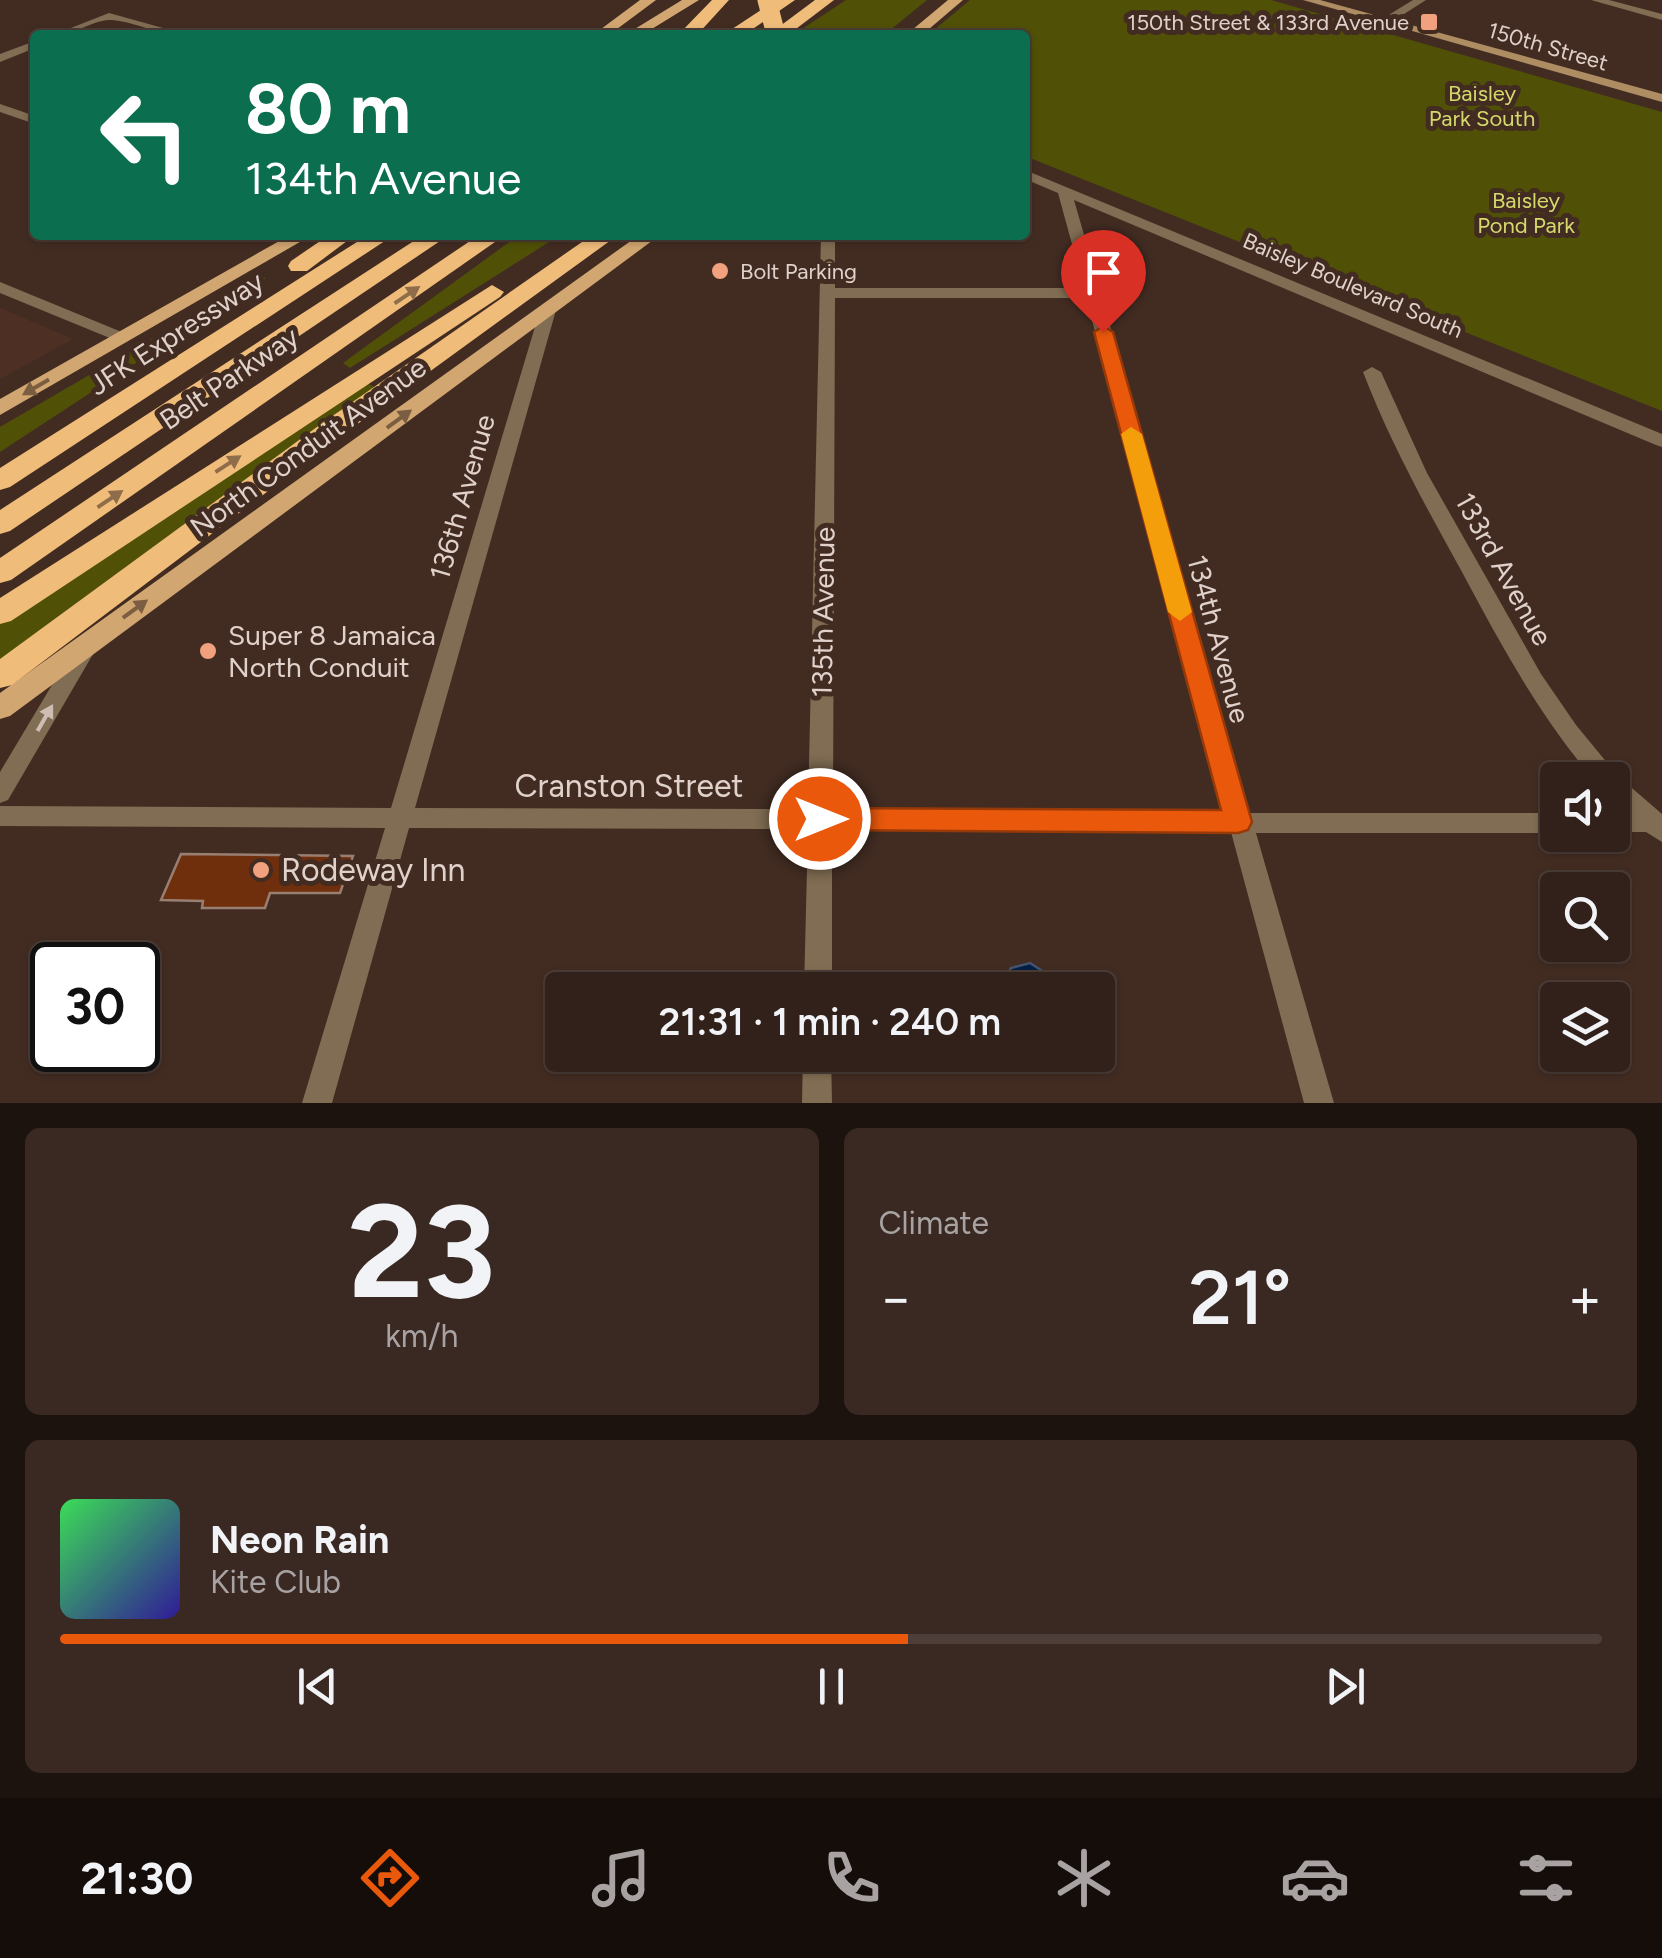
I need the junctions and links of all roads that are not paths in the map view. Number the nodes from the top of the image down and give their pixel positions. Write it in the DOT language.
graph roads {
  1 [pos="649,0"];
  2 [pos="692,0"];
  3 [pos="721,0"];
  4 [pos="767,0"];
  5 [pos="787,0"];
  6 [pos="826,0"];
  7 [pos="956,0"];
  8 [pos="1308,0"];
  9 [pos="1421,0"];
  10 [pos="1596,0"];
  11 [pos="1662,17"];
  12 [pos="1386,21"];
  13 [pos="72,30"];
  14 [pos="159,30"];
  15 [pos="607,30"];
  16 [pos="641,30"];
  17 [pos="691,30"];
  18 [pos="740,30"];
  19 [pos="775,30"];
  20 [pos="783,30"];
  21 [pos="919,30"];
  22 [pos="30,46"];
  23 [pos="0,58"];
  24 [pos="1662,98"];
  25 [pos="0,108"];
  26 [pos="30,118"];
  27 [pos="1030,176"];
  28 [pos="1064,190"];
  29 [pos="294,240"];
  30 [pos="336,240"];
  31 [pos="375,240"];
  32 [pos="430,240"];
  33 [pos="487,240"];
  34 [pos="568,240"];
  35 [pos="598,240"];
  36 [pos="644,240"];
  37 [pos="828,240"];
  38 [pos="0,287"];
  39 [pos="510,292"];
  40 [pos="827,293"];
  41 [pos="1093,293"];
  42 [pos="548,310"];
  43 [pos="123,338"];
  44 [pos="1372,372"];
  45 [pos="0,408"];
  46 [pos="1662,441"];
  47 [pos="0,463"];
  48 [pos="0,481"];
  49 [pos="0,524"];
  50 [pos="0,573"];
  51 [pos="0,613"];
  52 [pos="89,642"];
  53 [pos="0,676"];
  54 [pos="0,708"];
  55 [pos="1591,762"];
  56 [pos="0,793"];
  57 [pos="1630,801"];
  58 [pos="0,816"];
  59 [pos="403,817"];
  60 [pos="820,819"];
  61 [pos="1238,822"];
  62 [pos="1540,823"];
  63 [pos="1630,824"];
  64 [pos="1658,827"];
  65 [pos="818,972"];
  66 [pos="817,1072"];
  67 [pos="317,1103"];
  68 [pos="817,1103"];
  69 [pos="1319,1103"];
  1 -- 15 [label="main road"];
  2 -- 16 [label="main road"];
  3 -- 17 [label="highway"];
  4 -- 19 [label="highway, bridge"];
  5 -- 18 [label="highway"];
  6 -- 20 [label="highway"];
  7 -- 21 [label="main road"];
  8 -- 12 [label="main road, 150th Street"];
  9 -- 12 [label="street"];
  10 -- 11 [label="street"];
  12 -- 24 [label="main road, 150th Street"];
  13 -- 14 [label="street"];
  22 -- 23 [label="street"];
  25 -- 26 [label="street"];
  27 -- 28 [label="street, Baisley Boulevard South"];
  28 -- 41 [label="street, 134th Avenue"];
  28 -- 46 [label="street, Baisley Boulevard South"];
  29 -- 43 [label="main road"];
  30 -- 47 [label="highway"];
  31 -- 48 [label="highway, JFK Expressway"];
  32 -- 49 [label="highway, Belt Parkway"];
  50 -- 33 [label="highway, Belt Parkway, one-way"];
  34 -- 39 [label="highway"];
  35 -- 39 [label="highway"];
  36 -- 42 [label="main road, North Conduit Avenue"];
  37 -- 40 [label="street, 135th Avenue"];
  38 -- 43 [label="street"];
  51 -- 39 [label="highway, one-way"];
  39 -- 53 [label="highway"];
  40 -- 41 [label="street"];
  40 -- 60 [label="street, 135th Avenue"];
  41 -- 61 [label="street, 134th Avenue"];
  52 -- 42 [label="main road, North Conduit Avenue, one-way"];
  42 -- 59 [label="street, 136th Avenue"];
  43 -- 45 [label="main road, one-way"];
  44 -- 55 [label="street, 133rd Avenue"];
  52 -- 54 [label="main road, North Conduit Avenue"];
  56 -- 52 [label="street, one-way"];
  57 -- 64 [label="street, 133rd Avenue"];
  58 -- 59 [label="street, Cranston Street"];
  59 -- 60 [label="street, Cranston Street"];
  59 -- 67 [label="street, 136th Avenue"];
  60 -- 61 [label="street, Cranston Street"];
  60 -- 65 [label="street, 135th Avenue"];
  61 -- 62 [label="street, Cranston Street"];
  61 -- 69 [label="street, 134th Avenue"];
  63 -- 64 [label="street"];
  66 -- 68 [label="street"];
}
